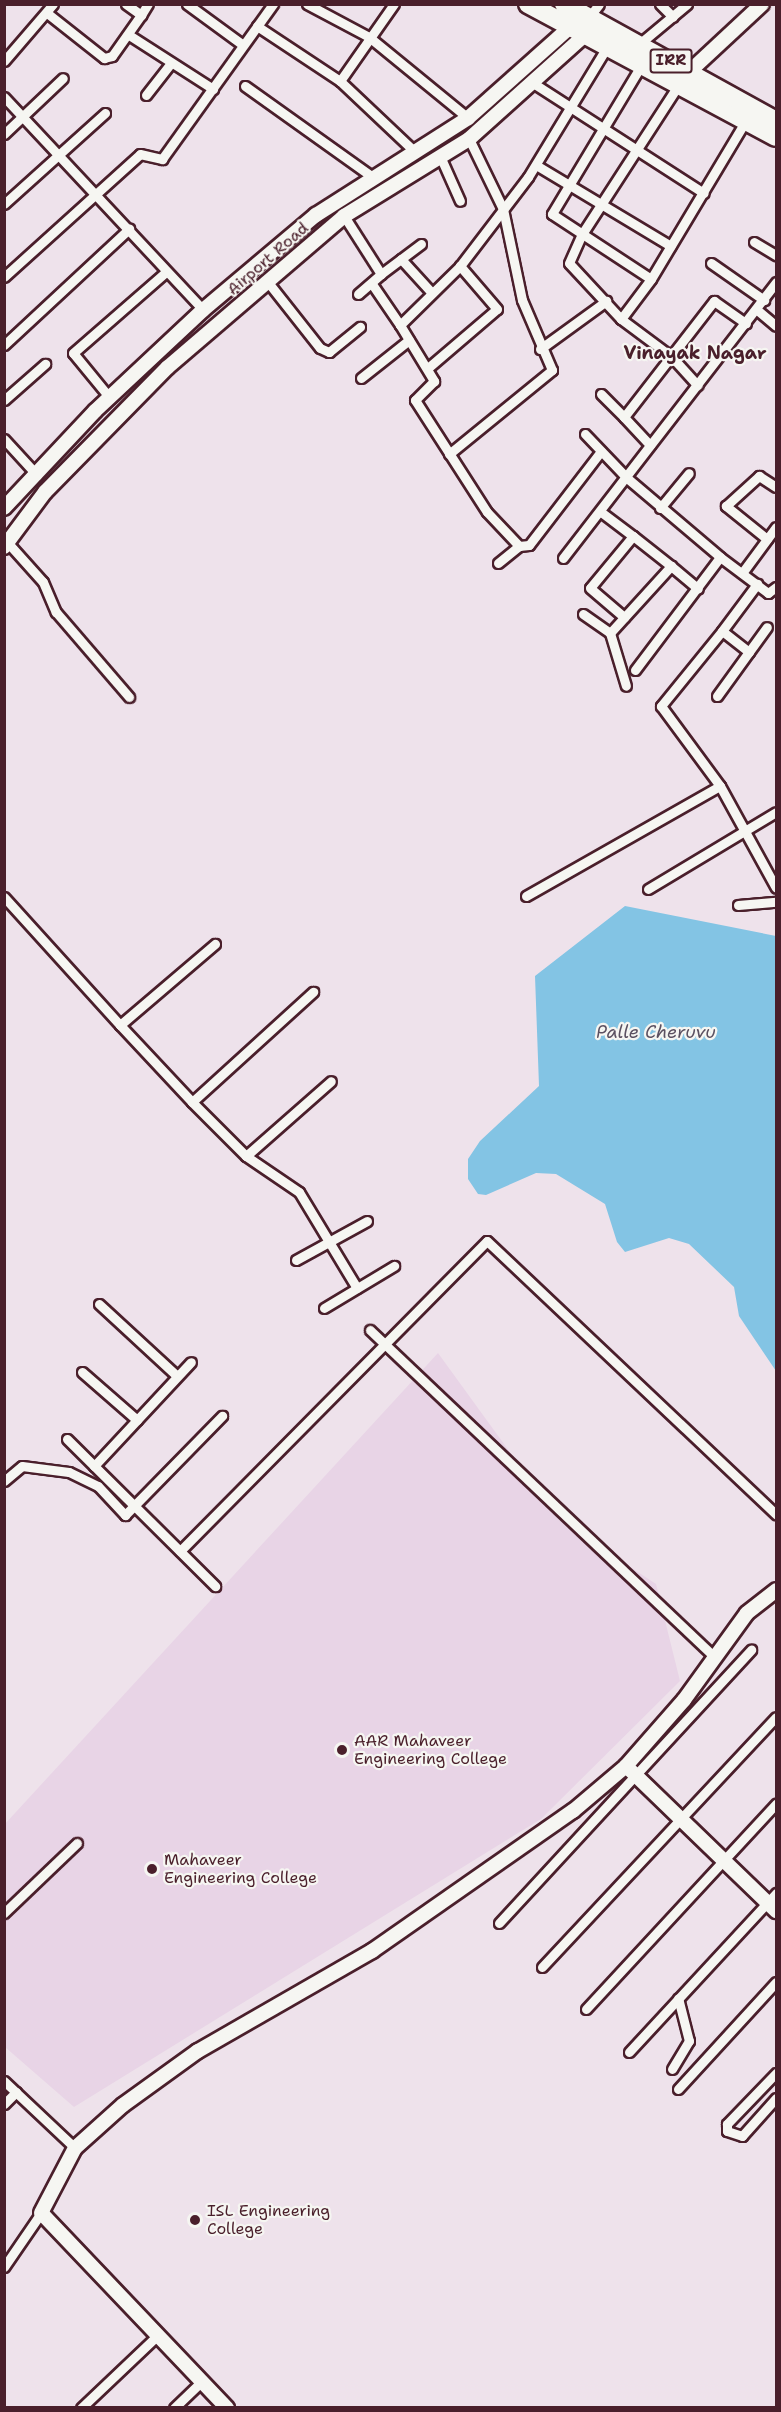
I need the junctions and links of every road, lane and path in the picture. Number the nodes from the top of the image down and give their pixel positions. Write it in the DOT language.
graph roads {
  1 [pos="53,4"];
  2 [pos="126,4"];
  3 [pos="148,4"];
  4 [pos="187,4"];
  5 [pos="273,4"];
  6 [pos="308,4"];
  7 [pos="394,4"];
  8 [pos="528,4"];
  9 [pos="564,4"];
  10 [pos="660,4"];
  11 [pos="687,4"];
  12 [pos="754,7"];
  13 [pos="46,13"];
  14 [pos="141,15"];
  15 [pos="674,17"];
  16 [pos="586,20"];
  17 [pos="257,26"];
  18 [pos="129,35"];
  19 [pos="369,37"];
  20 [pos="609,43"];
  21 [pos="243,45"];
  22 [pos="641,53"];
  23 [pos="4,61"];
  24 [pos="170,64"];
  25 [pos="685,77"];
  26 [pos="63,78"];
  27 [pos="340,81"];
  28 [pos="533,83"];
  29 [pos="244,86"];
  30 [pos="213,89"];
  31 [pos="146,95"];
  32 [pos="4,97"];
  33 [pos="571,107"];
  34 [pos="105,113"];
  35 [pos="23,117"];
  36 [pos="468,118"];
  37 [pos="746,120"];
  38 [pos="777,121"];
  39 [pos="601,126"];
  40 [pos="4,134"];
  41 [pos="777,137"];
  42 [pos="469,139"];
  43 [pos="638,151"];
  44 [pos="415,152"];
  45 [pos="57,153"];
  46 [pos="440,156"];
  47 [pos="536,165"];
  48 [pos="374,178"];
  49 [pos="569,185"];
  50 [pos="93,191"];
  51 [pos="704,193"];
  52 [pos="460,201"];
  53 [pos="4,204"];
  54 [pos="602,204"];
  55 [pos="503,209"];
  56 [pos="344,216"];
  57 [pos="129,229"];
  58 [pos="582,234"];
  59 [pos="754,242"];
  60 [pos="421,244"];
  61 [pos="671,246"];
  62 [pos="777,255"];
  63 [pos="401,259"];
  64 [pos="711,263"];
  65 [pos="460,266"];
  66 [pos="166,272"];
  67 [pos="381,274"];
  68 [pos="4,277"];
  69 [pos="651,279"];
  70 [pos="267,281"];
  71 [pos="777,282"];
  72 [pos="372,284"];
  73 [pos="432,293"];
  74 [pos="358,294"];
  75 [pos="764,300"];
  76 [pos="606,301"];
  77 [pos="756,309"];
  78 [pos="203,310"];
  79 [pos="621,319"];
  80 [pos="746,323"];
  81 [pos="216,325"];
  82 [pos="400,325"];
  83 [pos="777,326"];
  84 [pos="360,327"];
  85 [pos="409,340"];
  86 [pos="4,345"];
  87 [pos="540,349"];
  88 [pos="672,357"];
  89 [pos="45,364"];
  90 [pos="429,367"];
  91 [pos="361,378"];
  92 [pos="697,386"];
  93 [pos="601,394"];
  94 [pos="110,398"];
  95 [pos="4,400"];
  96 [pos="624,417"];
  97 [pos="585,434"];
  98 [pos="4,440"];
  99 [pos="650,445"];
  100 [pos="601,452"];
  101 [pos="450,454"];
  102 [pos="689,473"];
  103 [pos="37,475"];
  104 [pos="627,478"];
  105 [pos="777,487"];
  106 [pos="4,508"];
  107 [pos="660,508"];
  108 [pos="601,512"];
  109 [pos="777,527"];
  110 [pos="633,536"];
  111 [pos="768,539"];
  112 [pos="6,545"];
  113 [pos="519,546"];
  114 [pos="720,557"];
  115 [pos="563,558"];
  116 [pos="498,563"];
  117 [pos="671,566"];
  118 [pos="742,573"];
  119 [pos="757,584"];
  120 [pos="777,587"];
  121 [pos="698,589"];
  122 [pos="583,614"];
  123 [pos="624,617"];
  124 [pos="766,627"];
  125 [pos="722,631"];
  126 [pos="610,633"];
  127 [pos="749,652"];
  128 [pos="635,670"];
  129 [pos="626,686"];
  130 [pos="717,696"];
  131 [pos="129,697"];
  132 [pos="720,786"];
  133 [pos="777,812"];
  134 [pos="746,830"];
  135 [pos="775,883"];
  136 [pos="648,889"];
  137 [pos="526,896"];
  138 [pos="4,897"];
  139 [pos="777,902"];
  140 [pos="738,905"];
  141 [pos="215,944"];
  142 [pos="313,992"];
  143 [pos="120,1025"];
  144 [pos="331,1081"];
  145 [pos="192,1102"];
  146 [pos="246,1156"];
  147 [pos="367,1221"];
  148 [pos="332,1242"];
  149 [pos="296,1260"];
  150 [pos="394,1266"];
  151 [pos="357,1288"];
  152 [pos="99,1304"];
  153 [pos="324,1308"];
  154 [pos="369,1330"];
  155 [pos="382,1342"];
  156 [pos="191,1362"];
  157 [pos="82,1372"];
  158 [pos="177,1376"];
  159 [pos="222,1416"];
  160 [pos="137,1420"];
  161 [pos="67,1440"];
  162 [pos="94,1466"];
  163 [pos="4,1481"];
  164 [pos="135,1507"];
  165 [pos="777,1514"];
  166 [pos="180,1551"];
  167 [pos="215,1586"];
  168 [pos="777,1590"];
  169 [pos="751,1650"];
  170 [pos="713,1656"];
  171 [pos="777,1716"];
  172 [pos="626,1766"];
  173 [pos="638,1778"];
  174 [pos="777,1804"];
  175 [pos="680,1819"];
  176 [pos="76,1843"];
  177 [pos="724,1860"];
  178 [pos="774,1902"];
  179 [pos="4,1912"];
  180 [pos="499,1923"];
  181 [pos="542,1967"];
  182 [pos="777,1982"];
  183 [pos="678,1998"];
  184 [pos="586,2009"];
  185 [pos="628,2052"];
  186 [pos="672,2069"];
  187 [pos="777,2073"];
  188 [pos="4,2081"];
  189 [pos="678,2089"];
  190 [pos="16,2092"];
  191 [pos="777,2098"];
  192 [pos="4,2104"];
  193 [pos="75,2148"];
  194 [pos="41,2213"];
  195 [pos="4,2267"];
  196 [pos="158,2335"];
  197 [pos="202,2381"];
  198 [pos="81,2408"];
  199 [pos="174,2408"];
  200 [pos="227,2408"];
  1 -- 13 [label="street"];
  2 -- 14 [label="street"];
  3 -- 14 [label="street"];
  4 -- 21 [label="street"];
  5 -- 17 [label="street"];
  6 -- 19 [label="street"];
  7 -- 19 [label="street"];
  8 -- 16 [label="highway, IRR"];
  9 -- 16 [label="highway, IRR"];
  10 -- 15 [label="street"];
  11 -- 15 [label="street"];
  12 -- 25 [label="main road"];
  13 -- 18 [label="street"];
  13 -- 23 [label="street"];
  14 -- 18 [label="street"];
  15 -- 22 [label="street"];
  16 -- 20 [label="highway, IRR"];
  16 -- 22 [label="highway, IRR"];
  16 -- 28 [label="main road, Airport Road"];
  16 -- 36 [label="main road, Airport Road"];
  17 -- 21 [label="street"];
  17 -- 27 [label="street"];
  18 -- 24 [label="street"];
  19 -- 27 [label="street"];
  19 -- 36 [label="street"];
  20 -- 22 [label="highway, IRR"];
  20 -- 33 [label="street"];
  21 -- 30 [label="street"];
  22 -- 25 [label="highway, IRR"];
  22 -- 39 [label="street"];
  24 -- 30 [label="street"];
  24 -- 31 [label="street"];
  25 -- 37 [label="highway, IRR"];
  25 -- 38 [label="highway, IRR"];
  25 -- 43 [label="street"];
  26 -- 35 [label="street"];
  27 -- 44 [label="street"];
  28 -- 33 [label="street"];
  28 -- 42 [label="main road, Airport Road"];
  29 -- 48 [label="street"];
  30 -- 50 [label="street"];
  32 -- 35 [label="street"];
  33 -- 39 [label="street"];
  33 -- 47 [label="street"];
  34 -- 45 [label="street"];
  35 -- 40 [label="street"];
  35 -- 45 [label="street"];
  36 -- 44 [label="main road, Airport Road"];
  37 -- 41 [label="highway, IRR"];
  37 -- 51 [label="street"];
  39 -- 43 [label="street"];
  39 -- 49 [label="street"];
  42 -- 46 [label="main road, Airport Road"];
  42 -- 55 [label="street"];
  43 -- 51 [label="street"];
  43 -- 54 [label="street"];
  44 -- 48 [label="main road, Airport Road"];
  45 -- 50 [label="street"];
  45 -- 53 [label="street"];
  46 -- 52 [label="street"];
  46 -- 56 [label="main road, Airport Road"];
  47 -- 49 [label="street"];
  47 -- 55 [label="street"];
  48 -- 78 [label="main road, Airport Road"];
  49 -- 54 [label="street"];
  49 -- 58 [label="street"];
  50 -- 57 [label="street"];
  50 -- 68 [label="street"];
  51 -- 61 [label="street"];
  54 -- 58 [label="street"];
  54 -- 61 [label="street"];
  55 -- 65 [label="street"];
  55 -- 87 [label="street"];
  56 -- 67 [label="street"];
  56 -- 70 [label="main road, Airport Road"];
  57 -- 66 [label="street"];
  57 -- 86 [label="street"];
  58 -- 69 [label="street"];
  58 -- 76 [label="street"];
  59 -- 62 [label="street"];
  60 -- 63 [label="street"];
  61 -- 69 [label="street"];
  63 -- 67 [label="street"];
  63 -- 73 [label="street"];
  64 -- 75 [label="street"];
  65 -- 73 [label="street"];
  65 -- 90 [label="street"];
  66 -- 78 [label="street"];
  66 -- 94 [label="street"];
  67 -- 72 [label="street"];
  69 -- 79 [label="street"];
  70 -- 81 [label="main road, Airport Road"];
  70 -- 84 [label="street"];
  71 -- 75 [label="street"];
  72 -- 74 [label="street"];
  72 -- 82 [label="street"];
  73 -- 82 [label="street"];
  75 -- 77 [label="street"];
  76 -- 79 [label="street"];
  76 -- 87 [label="street"];
  77 -- 80 [label="street"];
  77 -- 83 [label="street"];
  78 -- 81 [label="main road"];
  78 -- 94 [label="main road, Airport Road"];
  79 -- 88 [label="street"];
  80 -- 88 [label="street"];
  80 -- 92 [label="street"];
  81 -- 112 [label="main road, Airport Road"];
  82 -- 85 [label="street"];
  85 -- 90 [label="street"];
  85 -- 91 [label="street"];
  87 -- 101 [label="street"];
  88 -- 92 [label="street"];
  88 -- 96 [label="street"];
  89 -- 95 [label="street"];
  90 -- 101 [label="street"];
  92 -- 99 [label="street"];
  93 -- 96 [label="street"];
  94 -- 103 [label="main road, Airport Road"];
  96 -- 99 [label="street"];
  97 -- 100 [label="street"];
  98 -- 103 [label="street"];
  99 -- 104 [label="street"];
  100 -- 104 [label="street"];
  100 -- 113 [label="street"];
  101 -- 113 [label="street"];
  102 -- 107 [label="street"];
  103 -- 106 [label="main road, Airport Road"];
  104 -- 107 [label="street"];
  104 -- 108 [label="street"];
  105 -- 111 [label="street"];
  107 -- 114 [label="street"];
  108 -- 110 [label="street"];
  108 -- 115 [label="street"];
  109 -- 111 [label="street"];
  110 -- 117 [label="street"];
  110 -- 123 [label="street"];
  111 -- 118 [label="street"];
  112 -- 131 [label="street"];
  113 -- 116 [label="street"];
  114 -- 118 [label="street"];
  114 -- 121 [label="street"];
  117 -- 121 [label="street"];
  117 -- 123 [label="street"];
  118 -- 119 [label="street"];
  119 -- 120 [label="street"];
  119 -- 125 [label="street"];
  121 -- 128 [label="street"];
  122 -- 126 [label="street"];
  123 -- 126 [label="street"];
  124 -- 127 [label="street"];
  125 -- 127 [label="street"];
  125 -- 132 [label="street"];
  126 -- 129 [label="street"];
  127 -- 130 [label="street"];
  132 -- 134 [label="street"];
  132 -- 137 [label="street"];
  133 -- 134 [label="street"];
  134 -- 135 [label="street"];
  134 -- 136 [label="street"];
  138 -- 143 [label="street"];
  139 -- 140 [label="street"];
  141 -- 143 [label="street"];
  142 -- 145 [label="street"];
  143 -- 145 [label="street"];
  144 -- 146 [label="street"];
  145 -- 146 [label="street"];
  146 -- 148 [label="street"];
  147 -- 148 [label="street"];
  148 -- 149 [label="street"];
  148 -- 151 [label="street"];
  150 -- 151 [label="street"];
  151 -- 153 [label="street"];
  152 -- 158 [label="street"];
  154 -- 155 [label="street"];
  155 -- 165 [label="street"];
  155 -- 166 [label="street"];
  155 -- 170 [label="street"];
  156 -- 158 [label="street"];
  157 -- 160 [label="street"];
  158 -- 160 [label="street"];
  159 -- 164 [label="street"];
  160 -- 162 [label="street"];
  161 -- 162 [label="street"];
  162 -- 164 [label="street"];
  163 -- 164 [label="street"];
  164 -- 166 [label="street"];
  166 -- 167 [label="street"];
  168 -- 170 [label="main road"];
  169 -- 173 [label="street"];
  170 -- 172 [label="main road"];
  171 -- 175 [label="street"];
  172 -- 173 [label="main road"];
  172 -- 193 [label="main road"];
  173 -- 175 [label="main road"];
  173 -- 180 [label="street"];
  174 -- 177 [label="street"];
  175 -- 177 [label="main road"];
  175 -- 181 [label="street"];
  176 -- 179 [label="street"];
  177 -- 178 [label="main road"];
  177 -- 184 [label="street"];
  178 -- 183 [label="street"];
  182 -- 189 [label="street"];
  183 -- 185 [label="street"];
  183 -- 186 [label="street"];
  187 -- 191 [label="street"];
  188 -- 190 [label="street"];
  190 -- 192 [label="street"];
  190 -- 193 [label="street"];
  193 -- 194 [label="main road"];
  194 -- 195 [label="street"];
  194 -- 196 [label="main road"];
  196 -- 197 [label="main road"];
  196 -- 198 [label="street"];
  197 -- 199 [label="street"];
  197 -- 200 [label="main road"];
}
